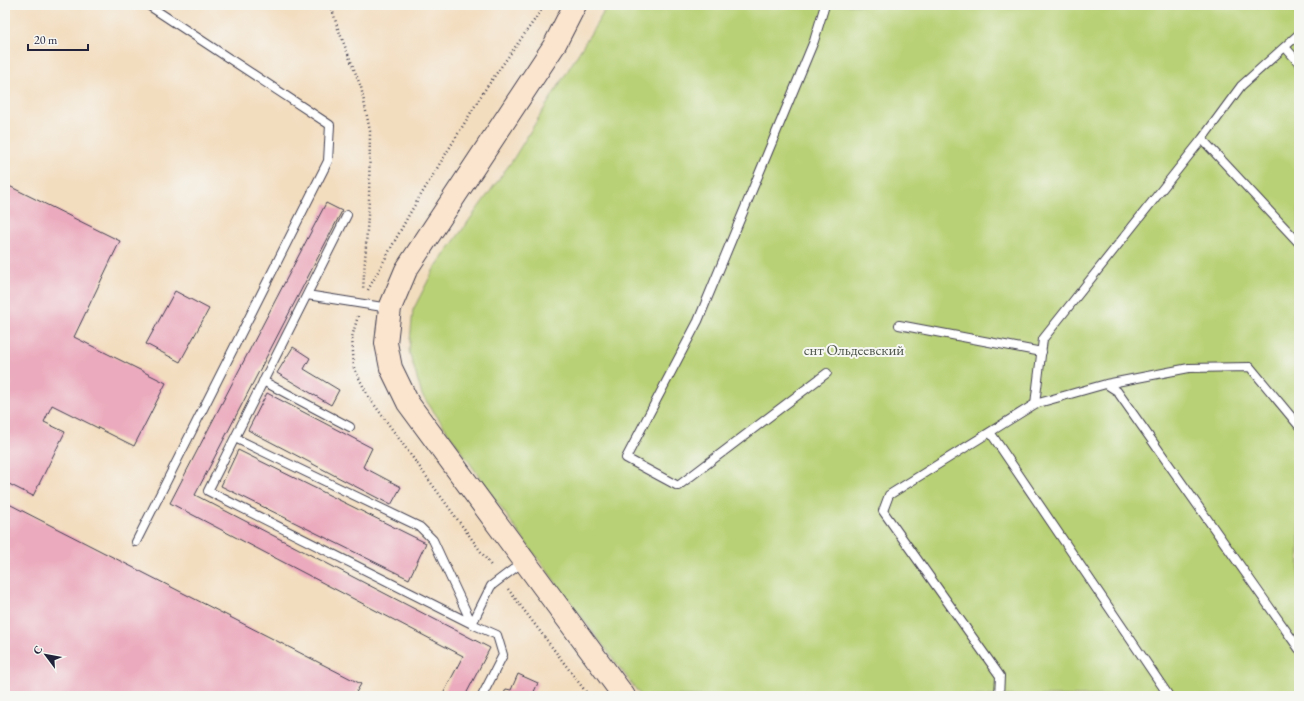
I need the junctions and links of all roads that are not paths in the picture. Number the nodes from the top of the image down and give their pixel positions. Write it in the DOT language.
graph roads {
  1 [pos="148,5"];
  2 [pos="575,5"];
  3 [pos="825,5"];
  4 [pos="1299,34"];
  5 [pos="1285,47"];
  6 [pos="1299,63"];
  7 [pos="1202,139"];
  8 [pos="347,215"];
  9 [pos="1299,243"];
  10 [pos="307,295"];
  11 [pos="390,308"];
  12 [pos="899,325"];
  13 [pos="1042,352"];
  14 [pos="827,373"];
  15 [pos="263,381"];
  16 [pos="1106,384"];
  17 [pos="1035,404"];
  18 [pos="1299,426"];
  19 [pos="350,427"];
  20 [pos="990,432"];
  21 [pos="235,438"];
  22 [pos="136,542"];
  23 [pos="524,560"];
  24 [pos="472,624"];
  25 [pos="1299,649"];
  26 [pos="482,696"];
  27 [pos="624,696"];
  28 [pos="999,696"];
  29 [pos="1169,696"];
  1 -- 22 [label="lane"];
  2 -- 11 [label="street"];
  3 -- 14 [label="lane"];
  4 -- 5 [label="lane"];
  5 -- 6 [label="lane"];
  5 -- 7 [label="lane"];
  7 -- 9 [label="lane"];
  7 -- 13 [label="lane"];
  8 -- 10 [label="lane"];
  10 -- 11 [label="lane"];
  10 -- 15 [label="lane"];
  11 -- 23 [label="street"];
  12 -- 13 [label="lane"];
  13 -- 17 [label="lane"];
  15 -- 19 [label="lane"];
  15 -- 21 [label="lane"];
  16 -- 17 [label="lane"];
  16 -- 18 [label="lane"];
  16 -- 25 [label="lane"];
  17 -- 20 [label="lane"];
  20 -- 28 [label="lane"];
  20 -- 29 [label="lane"];
  21 -- 24 [label="lane"];
  21 -- 24 [label="lane"];
  23 -- 24 [label="lane"];
  23 -- 27 [label="street"];
  24 -- 26 [label="lane"];
}
